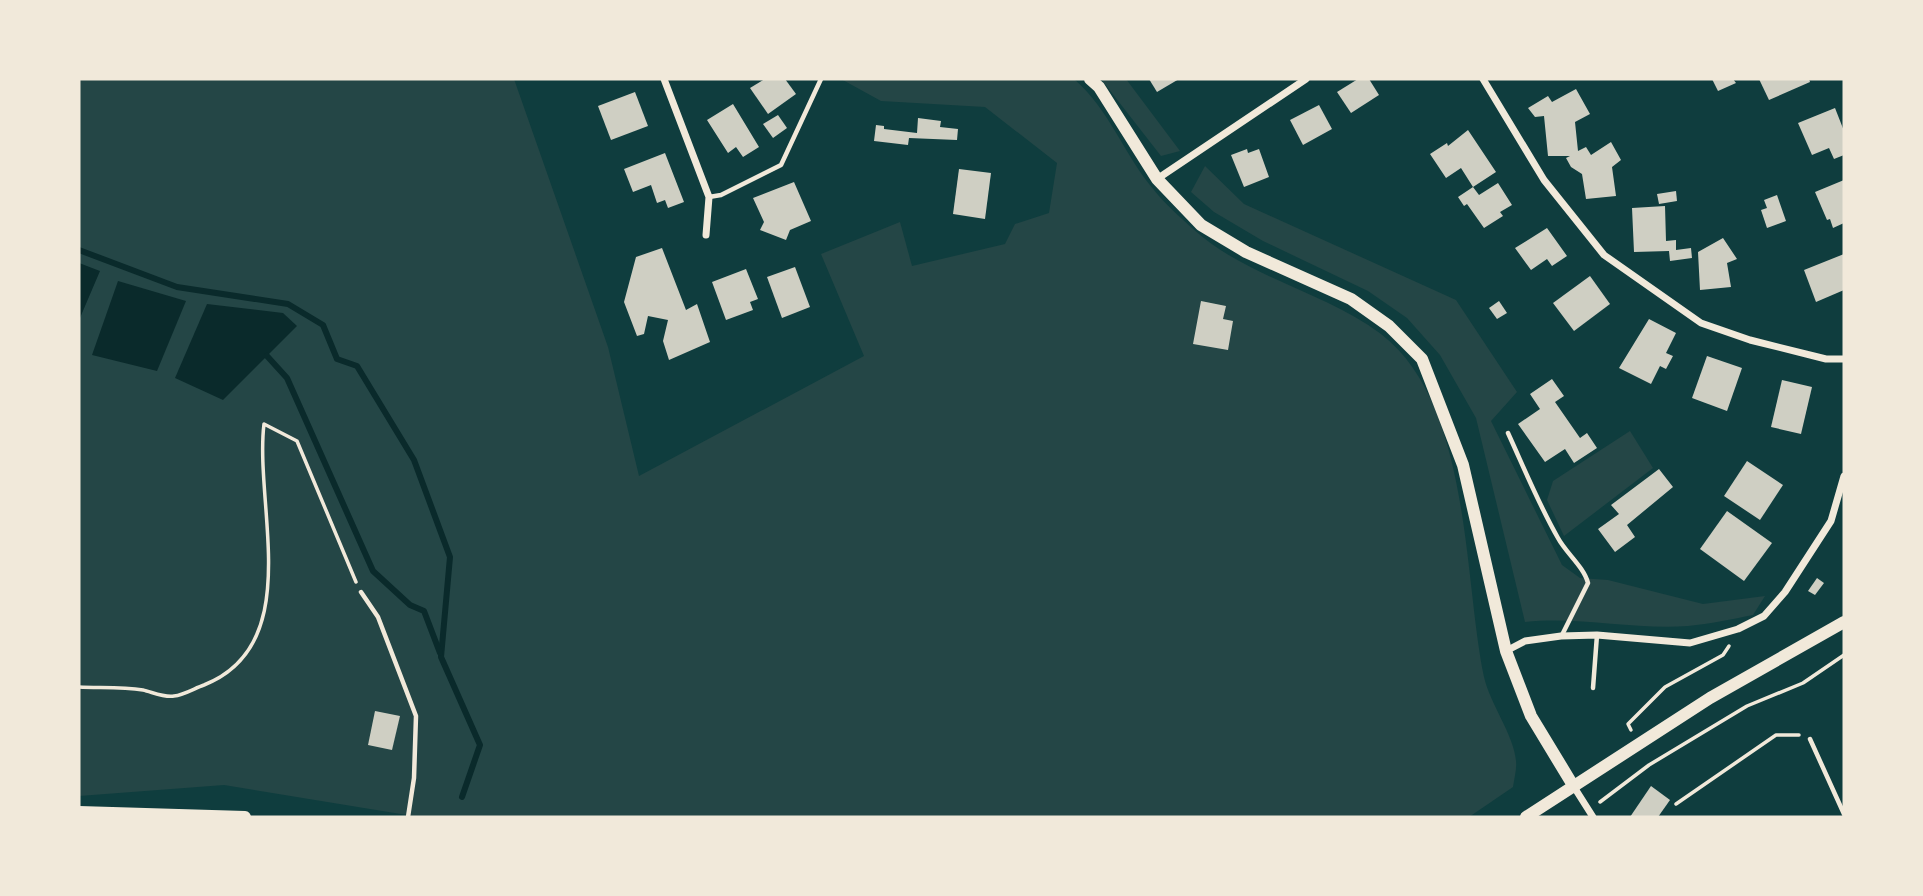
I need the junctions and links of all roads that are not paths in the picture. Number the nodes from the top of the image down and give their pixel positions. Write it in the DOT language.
graph roads {
  1 [pos="664,79"];
  2 [pos="821,79"];
  3 [pos="1090,79"];
  4 [pos="1306,79"];
  5 [pos="1483,79"];
  6 [pos="1157,179"];
  7 [pos="709,197"];
  8 [pos="706,235"];
  9 [pos="1844,359"];
  10 [pos="1508,433"];
  11 [pos="1844,477"];
  12 [pos="360,592"];
  13 [pos="1844,622"];
  14 [pos="1597,635"];
  15 [pos="1561,636"];
  16 [pos="1506,651"];
  17 [pos="1593,688"];
  18 [pos="1810,739"];
  19 [pos="1574,787"];
  20 [pos="79,812"];
  21 [pos="1591,814"];
  22 [pos="1844,814"];
  23 [pos="245,817"];
  24 [pos="408,817"];
  25 [pos="1526,817"];
  1 -- 7 [label="street"];
  2 -- 7 [label="lane"];
  3 -- 6 [label="main road"];
  4 -- 6 [label="street"];
  5 -- 9 [label="street"];
  6 -- 16 [label="main road"];
  7 -- 8 [label="street"];
  10 -- 15 [label="lane"];
  11 -- 14 [label="street"];
  12 -- 24 [label="lane"];
  13 -- 19 [label="main road"];
  14 -- 15 [label="street"];
  14 -- 17 [label="lane"];
  15 -- 16 [label="street"];
  16 -- 19 [label="main road"];
  18 -- 22 [label="lane"];
  19 -- 21 [label="street"];
  19 -- 25 [label="main road"];
  20 -- 23 [label="main road"];
}
